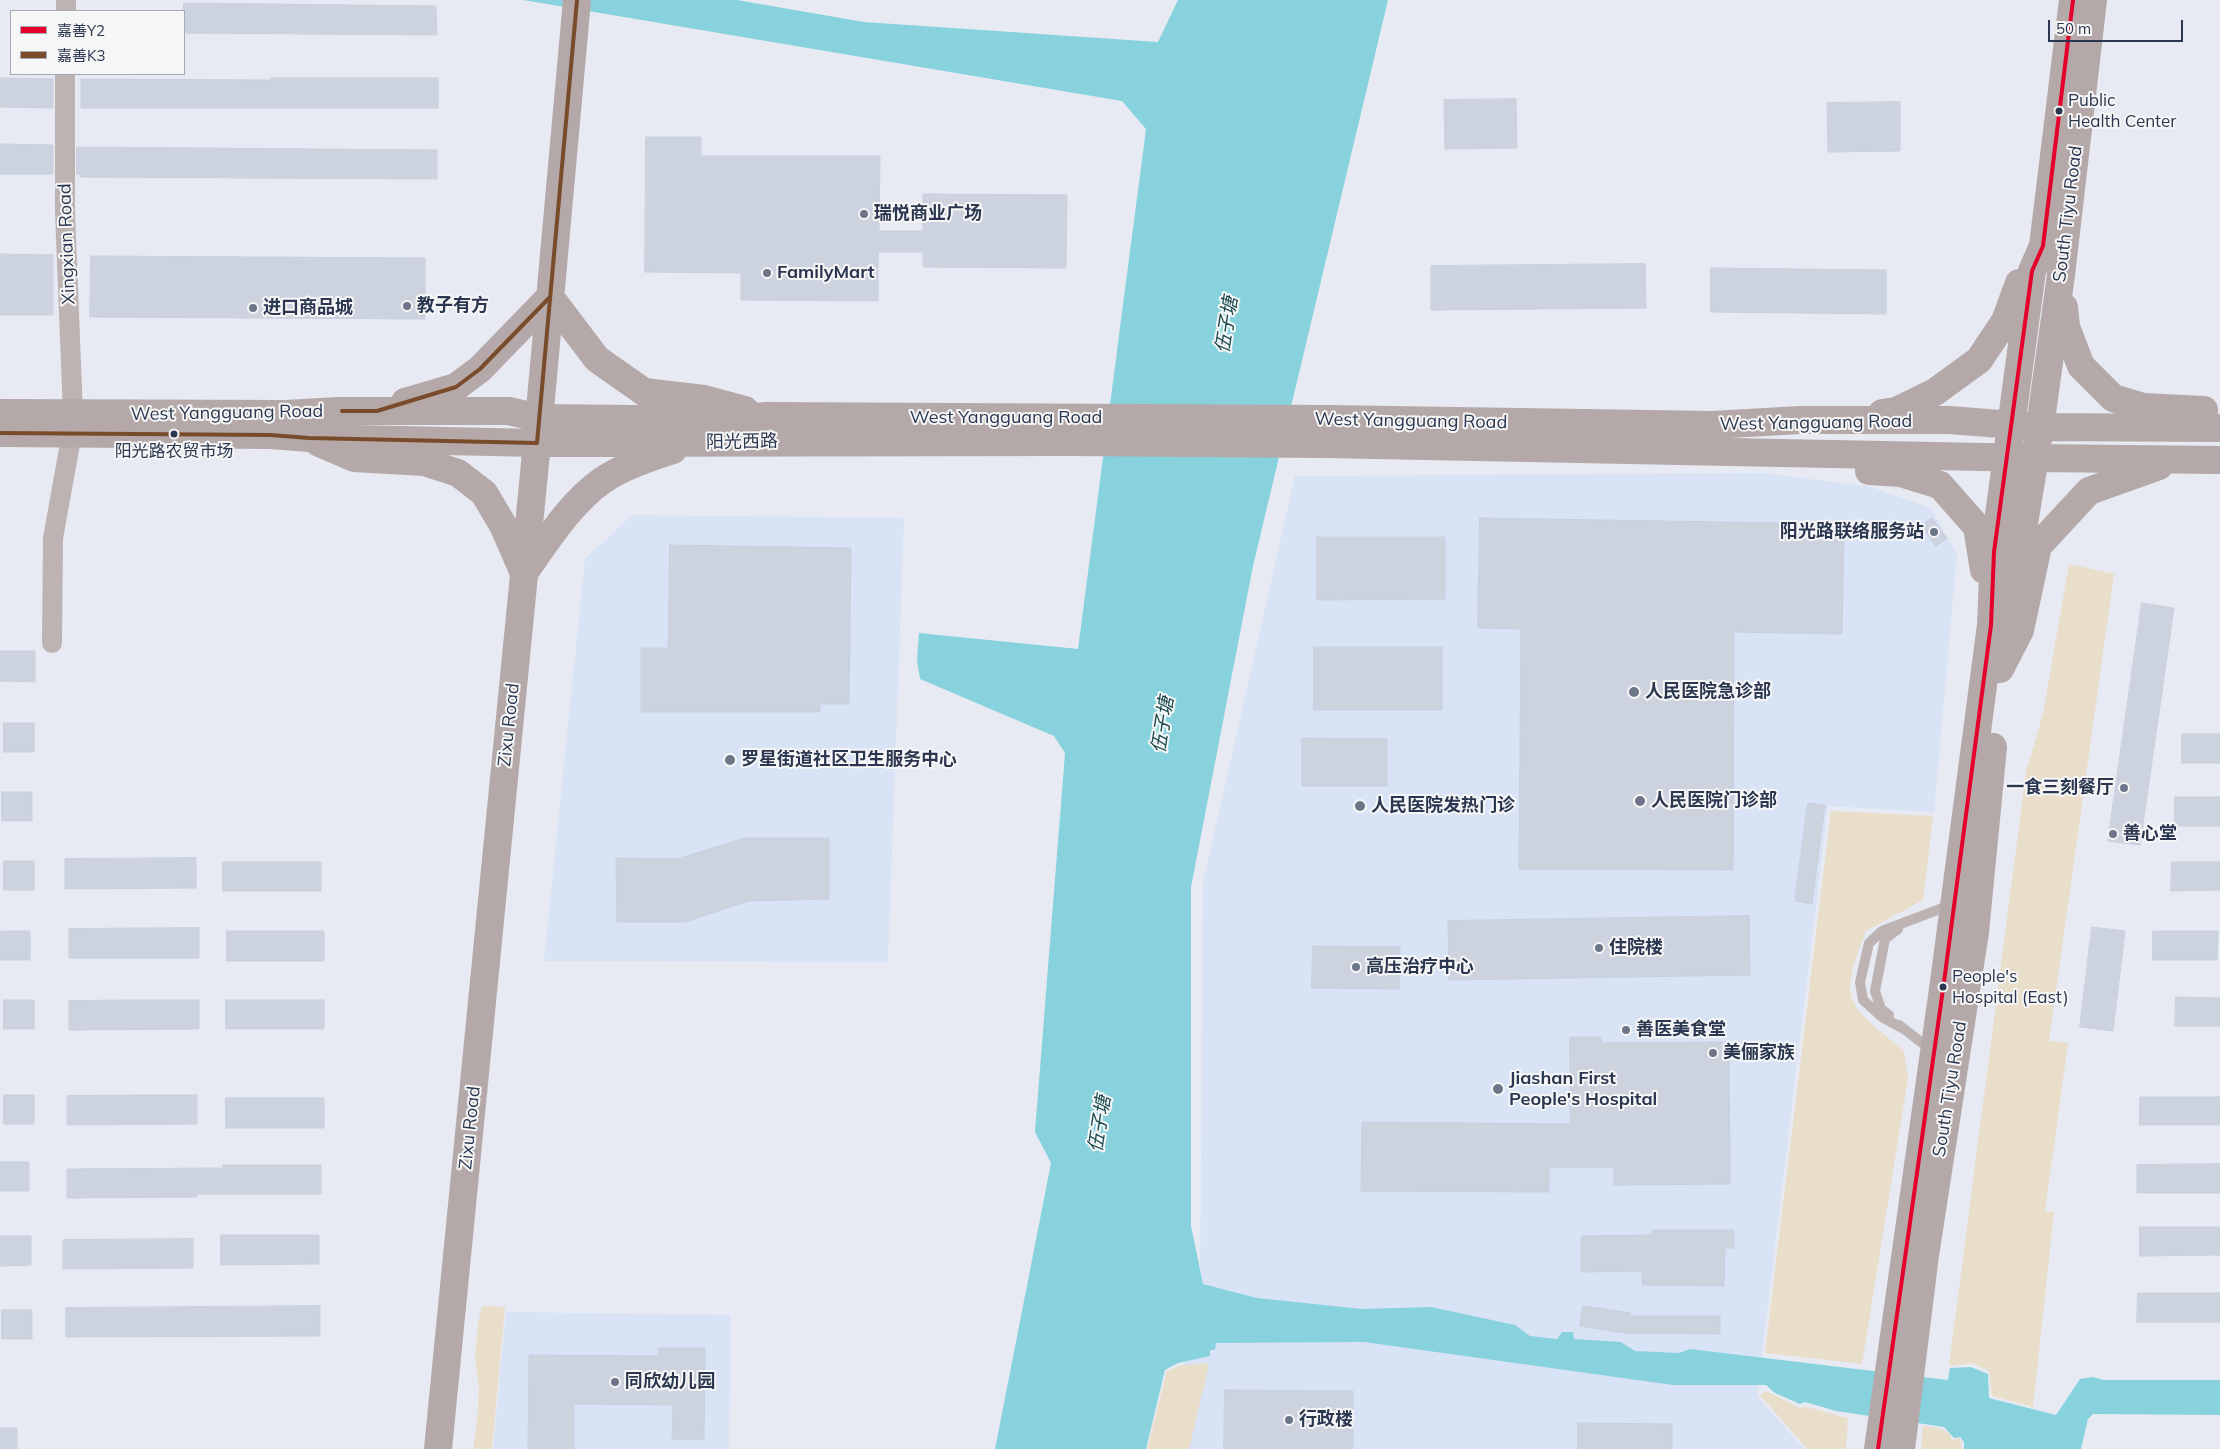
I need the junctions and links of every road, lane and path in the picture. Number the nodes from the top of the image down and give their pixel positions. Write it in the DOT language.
graph roads {
  1 [pos="577,0"];
  2 [pos="2073,0"];
  3 [pos="2092,0"];
  4 [pos="66,75"];
  5 [pos="2044,233"];
  6 [pos="2061,275"];
  7 [pos="550,297"];
  8 [pos="376,411"];
  9 [pos="2220,411"];
  10 [pos="0,413"];
  11 [pos="766,416"];
  12 [pos="1846,420"];
  13 [pos="73,424"];
  14 [pos="2012,425"];
  15 [pos="2040,427"];
  16 [pos="2220,428"];
  17 [pos="538,430"];
  18 [pos="1073,430"];
  19 [pos="1326,432"];
  20 [pos="0,433"];
  21 [pos="309,438"];
  22 [pos="693,443"];
  23 [pos="1783,452"];
  24 [pos="2007,458"];
  25 [pos="2035,458"];
  26 [pos="2179,459"];
  27 [pos="2220,460"];
  28 [pos="524,573"];
  29 [pos="1991,610"];
  30 [pos="52,643"];
  31 [pos="2000,669"];
  32 [pos="1966,905"];
  33 [pos="1906,922"];
  34 [pos="1904,1029"];
  35 [pos="1934,1052"];
  36 [pos="1903,1352"];
  37 [pos="1890,1441"];
  38 [pos="438,1449"];
  1 -- 7 [label="main road, Zixu Road"];
  2 -- 5 [label="main road, South Tiyu Road"];
  3 -- 6 [label="main road, South Tiyu Road"];
  4 -- 13 [label="street, Xingxian Road"];
  5 -- 12 [label="main road"];
  5 -- 14 [label="main road, South Tiyu Road"];
  6 -- 9 [label="main road"];
  6 -- 15 [label="main road, South Tiyu Road"];
  7 -- 8 [label="main road"];
  7 -- 11 [label="main road"];
  7 -- 17 [label="main road, Zixu Road"];
  8 -- 13 [label="main road, West Yangguang Road"];
  8 -- 17 [label="main road, West Yangguang Road"];
  10 -- 13 [label="main road, West Yangguang Road"];
  11 -- 17 [label="main road, West Yangguang Road"];
  11 -- 18 [label="main road, West Yangguang Road"];
  12 -- 14 [label="main road, West Yangguang Road"];
  12 -- 19 [label="main road, West Yangguang Road"];
  13 -- 20 [label="main road, West Yangguang Road"];
  13 -- 21 [label="main road, West Yangguang Road"];
  13 -- 30 [label="street, Xingxian Road"];
  14 -- 15 [label="main road"];
  14 -- 24 [label="main road, South Tiyu Road"];
  15 -- 16 [label="main road"];
  15 -- 25 [label="main road, South Tiyu Road"];
  17 -- 21 [label="main road, West Yangguang Road"];
  17 -- 22 [label="main road, West Yangguang Road"];
  17 -- 28 [label="main road, Zixu Road"];
  18 -- 19 [label="main road, West Yangguang Road"];
  18 -- 22 [label="main road, West Yangguang Road"];
  19 -- 23 [label="main road, West Yangguang Road"];
  21 -- 28 [label="main road"];
  22 -- 28 [label="main road"];
  23 -- 24 [label="main road, West Yangguang Road"];
  23 -- 29 [label="main road"];
  24 -- 25 [label="main road"];
  24 -- 29 [label="main road, South Tiyu Road"];
  25 -- 26 [label="main road"];
  25 -- 31 [label="main road, South Tiyu Road"];
  26 -- 27 [label="main road"];
  26 -- 31 [label="main road"];
  28 -- 38 [label="main road, Zixu Road"];
  29 -- 32 [label="main road, South Tiyu Road"];
  31 -- 32 [label="main road, South Tiyu Road"];
  32 -- 33 [label="lane"];
  32 -- 35 [label="main road, South Tiyu Road"];
  32 -- 36 [label="main road, South Tiyu Road"];
  33 -- 34 [label="lane"];
  33 -- 34 [label="lane"];
  34 -- 35 [label="lane"];
  35 -- 36 [label="main road, South Tiyu Road"];
  36 -- 37 [label="main road, South Tiyu Road"];
}
